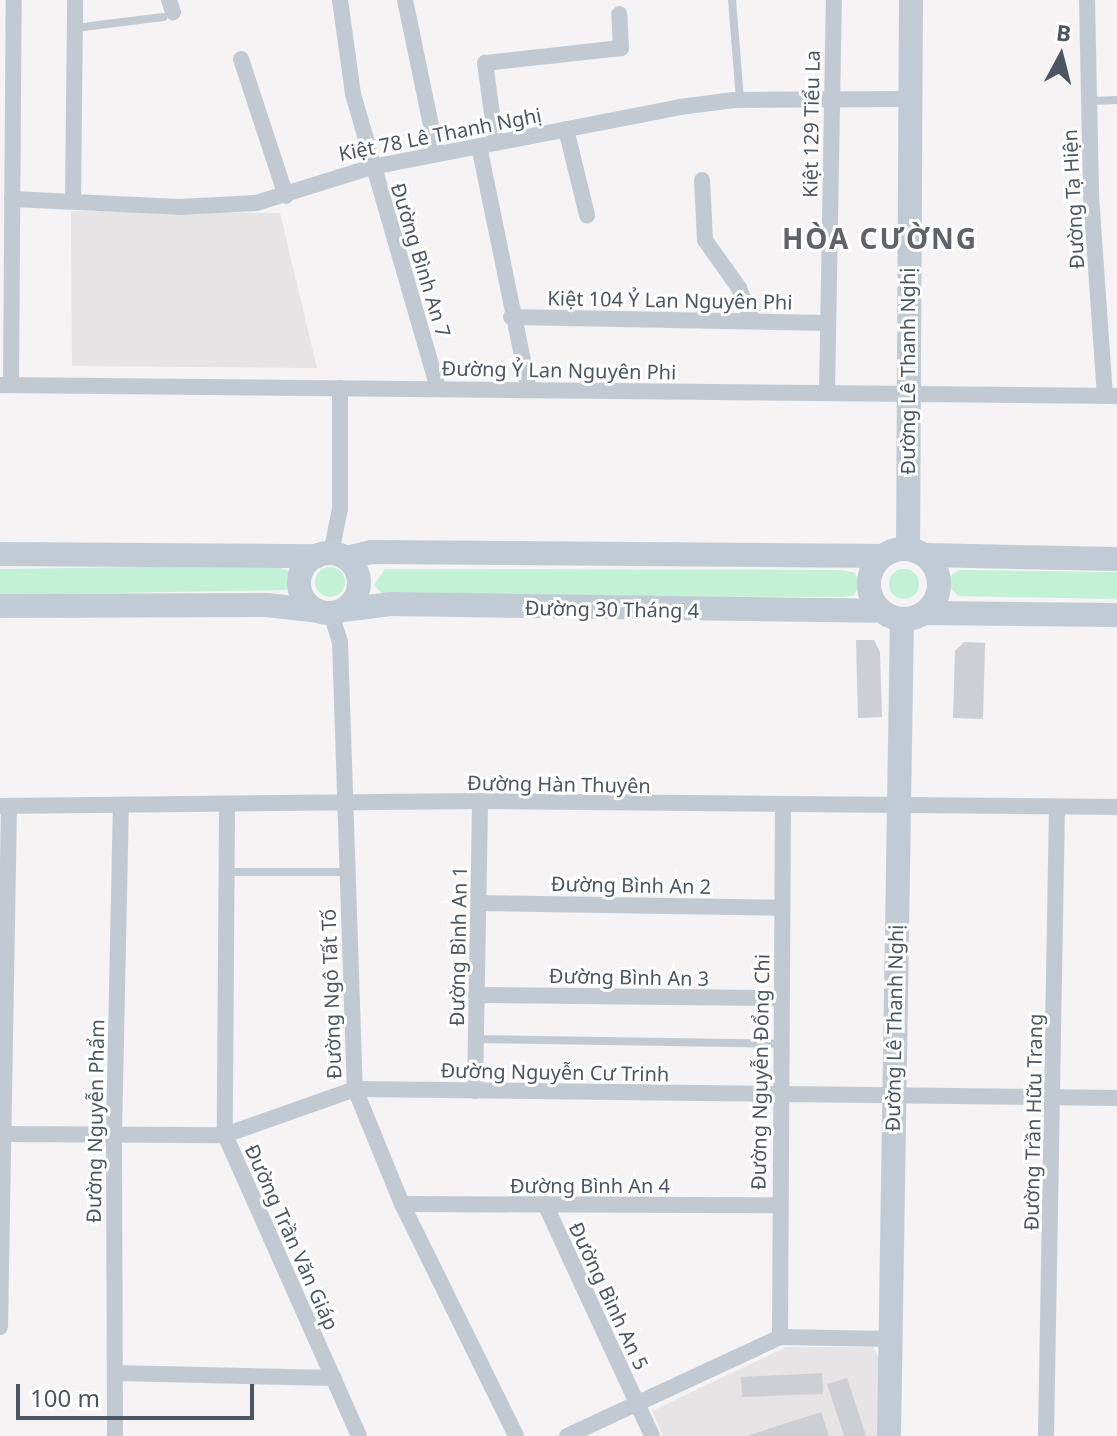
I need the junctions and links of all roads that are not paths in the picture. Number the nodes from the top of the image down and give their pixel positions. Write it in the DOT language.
graph roads {
  1 [pos="14,0"];
  2 [pos="75,0"];
  3 [pos="340,0"];
  4 [pos="405,0"];
  5 [pos="732,0"];
  6 [pos="834,0"];
  7 [pos="911,0"];
  8 [pos="1087,0"];
  9 [pos="168,10"];
  10 [pos="619,14"];
  11 [pos="75,28"];
  12 [pos="241,59"];
  13 [pos="740,99"];
  14 [pos="829,99"];
  15 [pos="910,99"];
  16 [pos="1117,100"];
  17 [pos="1087,101"];
  18 [pos="566,129"];
  19 [pos="496,143"];
  20 [pos="479,146"];
  21 [pos="437,154"];
  22 [pos="372,167"];
  23 [pos="702,180"];
  24 [pos="286,196"];
  25 [pos="12,199"];
  26 [pos="73,201"];
  27 [pos="587,215"];
  28 [pos="511,317"];
  29 [pos="752,321"];
  30 [pos="828,323"];
  31 [pos="1109,327"];
  32 [pos="5,385"];
  33 [pos="340,388"];
  34 [pos="438,389"];
  35 [pos="529,390"];
  36 [pos="827,393"];
  37 [pos="908,393"];
  38 [pos="1111,396"];
  39 [pos="916,552"];
  40 [pos="0,554"];
  41 [pos="331,556"];
  42 [pos="883,556"];
  43 [pos="1117,559"];
  44 [pos="0,606"];
  45 [pos="331,611"];
  46 [pos="903,614"];
  47 [pos="1117,615"];
  48 [pos="480,801"];
  49 [pos="345,805"];
  50 [pos="4,806"];
  51 [pos="121,807"];
  52 [pos="1117,807"];
  53 [pos="227,808"];
  54 [pos="783,808"];
  55 [pos="899,808"];
  56 [pos="1057,808"];
  57 [pos="227,872"];
  58 [pos="346,872"];
  59 [pos="479,903"];
  60 [pos="782,908"];
  61 [pos="476,995"];
  62 [pos="781,998"];
  63 [pos="476,1039"];
  64 [pos="780,1044"];
  65 [pos="355,1089"];
  66 [pos="475,1091"];
  67 [pos="894,1095"];
  68 [pos="779,1096"];
  69 [pos="1055,1096"];
  70 [pos="1117,1098"];
  71 [pos="3,1134"];
  72 [pos="114,1134"];
  73 [pos="225,1135"];
  74 [pos="402,1204"];
  75 [pos="545,1204"];
  76 [pos="779,1205"];
  77 [pos="0,1327"];
  78 [pos="780,1337"];
  79 [pos="890,1339"];
  80 [pos="115,1373"];
  81 [pos="334,1378"];
  82 [pos="636,1404"];
  83 [pos="115,1436"];
  84 [pos="359,1436"];
  85 [pos="516,1436"];
  86 [pos="567,1436"];
  87 [pos="652,1436"];
  88 [pos="889,1436"];
  89 [pos="1046,1436"];
  1 -- 25 [label="street"];
  2 -- 11 [label="street"];
  3 -- 22 [label="street, Đường Bình An 7"];
  4 -- 21 [label="street"];
  5 -- 13 [label="lane"];
  6 -- 14 [label="street, Kiệt 129 Tiểu La"];
  7 -- 15 [label="street, Đường Lê Thanh Nghị"];
  8 -- 17 [label="street, Đường Tạ Hiện"];
  9 -- 11 [label="lane"];
  10 -- 19 [label="street"];
  11 -- 26 [label="street"];
  12 -- 24 [label="street"];
  13 -- 14 [label="street, Kiệt 78 Lê Thanh Nghị"];
  13 -- 18 [label="street, Kiệt 78 Lê Thanh Nghị"];
  14 -- 15 [label="street"];
  14 -- 30 [label="street, Kiệt 129 Tiểu La"];
  15 -- 37 [label="street, Đường Lê Thanh Nghị"];
  16 -- 17 [label="lane"];
  17 -- 31 [label="street, Đường Tạ Hiện"];
  18 -- 19 [label="street, Kiệt 78 Lê Thanh Nghị"];
  18 -- 27 [label="street"];
  19 -- 20 [label="street, Kiệt 78 Lê Thanh Nghị"];
  20 -- 21 [label="street, Kiệt 78 Lê Thanh Nghị"];
  20 -- 28 [label="street"];
  21 -- 22 [label="street, Kiệt 78 Lê Thanh Nghị"];
  22 -- 24 [label="street, Kiệt 78 Lê Thanh Nghị"];
  22 -- 34 [label="street, Đường Bình An 7"];
  23 -- 29 [label="street"];
  24 -- 26 [label="street, Kiệt 78 Lê Thanh Nghị"];
  25 -- 26 [label="street, Kiệt 78 Lê Thanh Nghị"];
  25 -- 32 [label="street"];
  28 -- 29 [label="street, Kiệt 104 Ỷ Lan Nguyên Phi"];
  28 -- 35 [label="street"];
  29 -- 30 [label="street, Kiệt 104 Ỷ Lan Nguyên Phi"];
  30 -- 36 [label="street, Kiệt 129 Tiểu La"];
  31 -- 38 [label="street, Đường Tạ Hiện"];
  32 -- 33 [label="street, Đường Ỷ Lan Nguyên Phi"];
  33 -- 34 [label="street, Đường Ỷ Lan Nguyên Phi"];
  33 -- 41 [label="street"];
  34 -- 35 [label="street, Đường Ỷ Lan Nguyên Phi"];
  35 -- 36 [label="street, Đường Ỷ Lan Nguyên Phi"];
  36 -- 37 [label="street, Đường Ỷ Lan Nguyên Phi"];
  37 -- 38 [label="street, Đường Ỷ Lan Nguyên Phi"];
  37 -- 39 [label="street, Đường Lê Thanh Nghị"];
  39 -- 42 [label="street"];
  39 -- 43 [label="street"];
  39 -- 46 [label="street"];
  40 -- 41 [label="street"];
  41 -- 42 [label="street"];
  41 -- 45 [label="street"];
  41 -- 45 [label="street"];
  42 -- 46 [label="street"];
  44 -- 45 [label="street, Đường 30 Tháng 4"];
  45 -- 46 [label="street, Đường 30 Tháng 4"];
  45 -- 49 [label="street, Đường Ngô Tất Tố"];
  46 -- 47 [label="street, Đường 30 Tháng 4"];
  46 -- 55 [label="street, Đường Lê Thanh Nghị"];
  48 -- 49 [label="street, Đường Hàn Thuyên"];
  48 -- 54 [label="street, Đường Hàn Thuyên"];
  48 -- 59 [label="street, Đường Bình An 1"];
  49 -- 53 [label="street, Đường Hàn Thuyên"];
  49 -- 58 [label="street, Đường Ngô Tất Tố"];
  50 -- 51 [label="street, Đường Hàn Thuyên"];
  50 -- 71 [label="street"];
  51 -- 53 [label="street, Đường Hàn Thuyên"];
  51 -- 72 [label="street, Đường Nguyễn Phẩm"];
  52 -- 56 [label="street, Đường Hàn Thuyên"];
  53 -- 57 [label="street, Đường Trần Văn Giáp"];
  54 -- 55 [label="street, Đường Hàn Thuyên"];
  54 -- 60 [label="street, Đường Nguyễn Đổng Chi"];
  55 -- 56 [label="street, Đường Hàn Thuyên"];
  55 -- 67 [label="street, Đường Lê Thanh Nghị"];
  56 -- 69 [label="street, Đường Trần Hữu Trang"];
  57 -- 58 [label="lane"];
  57 -- 73 [label="street, Đường Trần Văn Giáp"];
  58 -- 65 [label="street, Đường Ngô Tất Tố"];
  59 -- 60 [label="street, Đường Bình An 2"];
  59 -- 61 [label="street, Đường Bình An 1"];
  60 -- 62 [label="street, Đường Nguyễn Đổng Chi"];
  61 -- 62 [label="street, Đường Bình An 3"];
  61 -- 63 [label="street, Đường Bình An 1"];
  62 -- 64 [label="street, Đường Nguyễn Đổng Chi"];
  63 -- 64 [label="lane"];
  63 -- 66 [label="street, Đường Bình An 1"];
  64 -- 68 [label="street, Đường Nguyễn Đổng Chi"];
  65 -- 66 [label="street, Đường Nguyễn Cư Trinh"];
  65 -- 73 [label="street, Đường Nguyễn Cư Trinh"];
  65 -- 74 [label="street, Đường Ngô Tất Tố"];
  66 -- 68 [label="street, Đường Nguyễn Cư Trinh"];
  67 -- 68 [label="street, Đường Nguyễn Cư Trinh"];
  67 -- 69 [label="street, Đường Nguyễn Cư Trinh"];
  67 -- 79 [label="street, Đường Lê Thanh Nghị"];
  68 -- 76 [label="street, Đường Nguyễn Đổng Chi"];
  69 -- 70 [label="street, Đường Nguyễn Cư Trinh"];
  69 -- 89 [label="street, Đường Trần Hữu Trang"];
  71 -- 72 [label="street, Đường Nguyễn Cư Trinh"];
  71 -- 77 [label="street"];
  72 -- 73 [label="street, Đường Nguyễn Cư Trinh"];
  72 -- 80 [label="street, Đường Nguyễn Phẩm"];
  73 -- 81 [label="street, Đường Trần Văn Giáp"];
  74 -- 75 [label="street, Đường Bình An 4"];
  74 -- 85 [label="street, Đường Ngô Tất Tố"];
  75 -- 76 [label="street, Đường Bình An 4"];
  75 -- 82 [label="street, Đường Bình An 5"];
  76 -- 78 [label="street, Đường Nguyễn Đổng Chi"];
  78 -- 79 [label="street"];
  78 -- 82 [label="street"];
  79 -- 88 [label="street, Đường Lê Thanh Nghị"];
  80 -- 81 [label="street"];
  80 -- 83 [label="street, Đường Nguyễn Phẩm"];
  81 -- 84 [label="street, Đường Trần Văn Giáp"];
  82 -- 86 [label="street"];
  82 -- 87 [label="street, Đường Bình An 5"];
}
